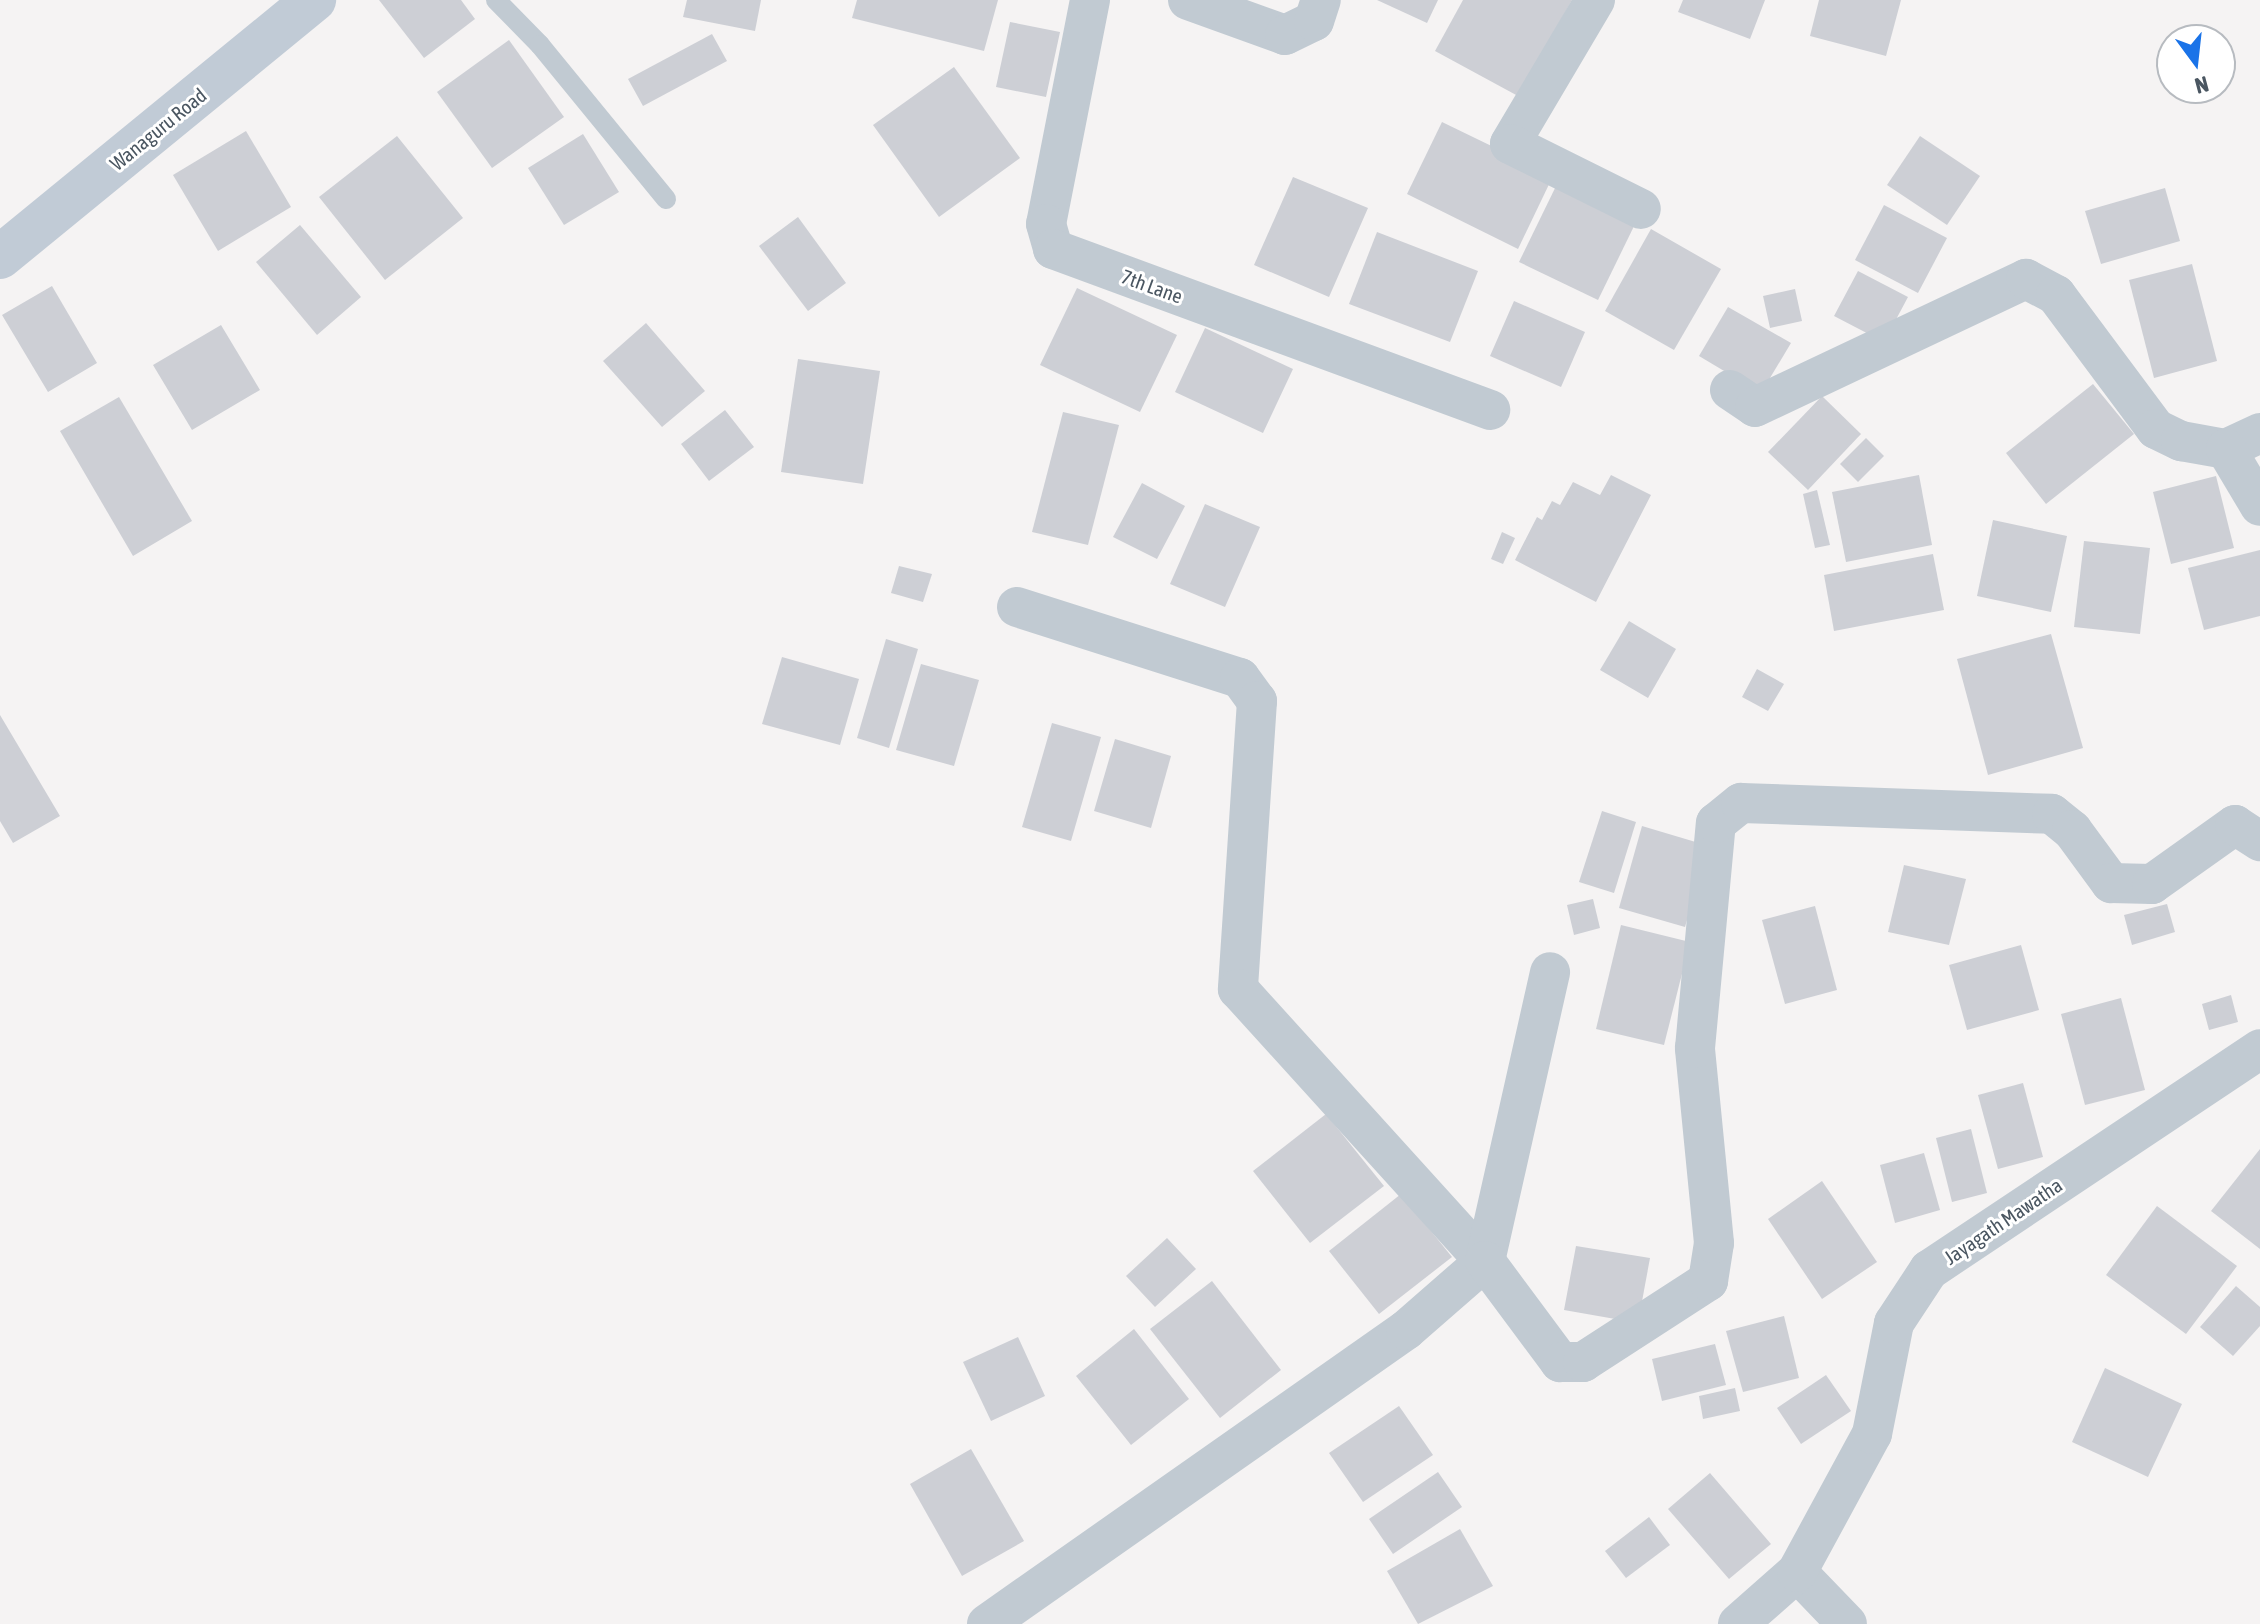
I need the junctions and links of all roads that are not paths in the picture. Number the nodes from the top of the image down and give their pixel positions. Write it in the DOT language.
graph roads {
  1 [pos="314,0"];
  2 [pos="496,0"];
  3 [pos="1090,0"];
  4 [pos="1188,0"];
  5 [pos="1321,0"];
  6 [pos="1595,0"];
  7 [pos="666,199"];
  8 [pos="1641,209"];
  9 [pos="0,257"];
  10 [pos="1730,390"];
  11 [pos="1490,410"];
  12 [pos="2243,441"];
  13 [pos="2260,506"];
  14 [pos="1017,607"];
  15 [pos="2252,823"];
  16 [pos="1550,972"];
  17 [pos="2260,1049"];
  18 [pos="1485,1261"];
  19 [pos="1797,1572"];
  20 [pos="987,1624"];
  21 [pos="1738,1624"];
  22 [pos="1847,1624"];
  1 -- 9 [label="street, Wanaguru Road"];
  2 -- 7 [label="lane"];
  3 -- 11 [label="street, 7th Lane"];
  4 -- 5 [label="street"];
  6 -- 8 [label="street"];
  10 -- 12 [label="street"];
  12 -- 13 [label="street"];
  14 -- 18 [label="street"];
  15 -- 18 [label="street"];
  16 -- 18 [label="street"];
  17 -- 19 [label="street, Jayagath Mawatha"];
  18 -- 20 [label="street"];
  19 -- 21 [label="street, Jayagath Mawatha"];
  19 -- 22 [label="street"];
}
